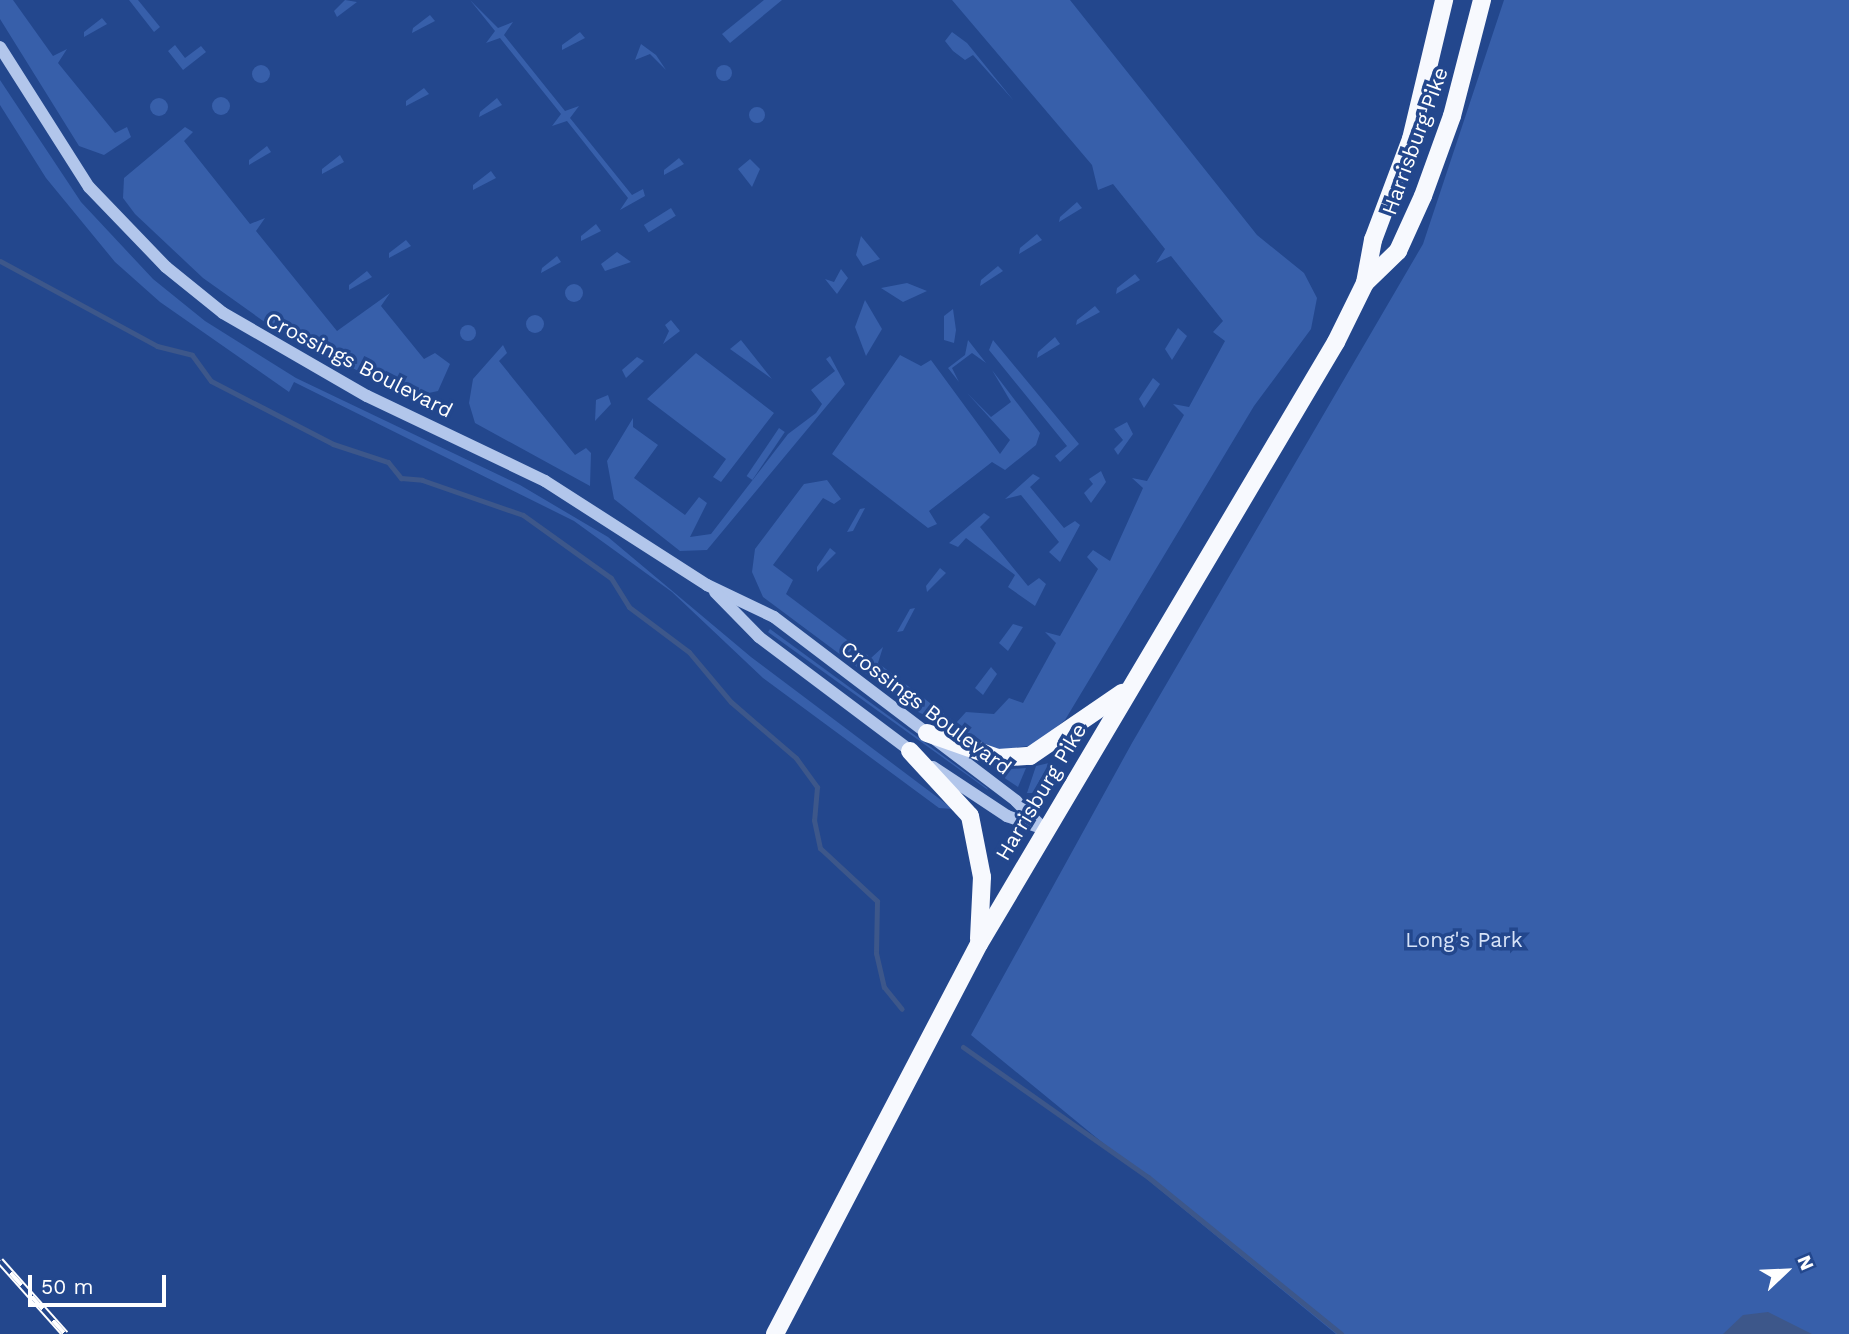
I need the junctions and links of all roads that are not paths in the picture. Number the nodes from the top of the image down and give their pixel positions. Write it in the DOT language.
graph roads {
  1 [pos="1444,0"];
  2 [pos="1482,0"];
  3 [pos="0,47"];
  4 [pos="1365,283"];
  5 [pos="707,584"];
  6 [pos="1130,687"];
  7 [pos="927,733"];
  8 [pos="910,751"];
  9 [pos="1044,829"];
  10 [pos="979,944"];
  11 [pos="775,1334"];
  1 -- 4 [label="main road, Harrisburg Pike"];
  2 -- 4 [label="main road, Harrisburg Pike"];
  3 -- 5 [label="street, Crossings Boulevard"];
  4 -- 6 [label="main road, Harrisburg Pike"];
  5 -- 7 [label="street, Crossings Boulevard"];
  5 -- 8 [label="street, Crossings Boulevard"];
  6 -- 7 [label="main road"];
  6 -- 9 [label="main road, Harrisburg Pike"];
  7 -- 9 [label="street, Crossings Boulevard"];
  8 -- 9 [label="street, Crossings Boulevard"];
  8 -- 10 [label="main road"];
  9 -- 10 [label="main road, Harrisburg Pike"];
  10 -- 11 [label="main road, Harrisburg Pike"];
}
